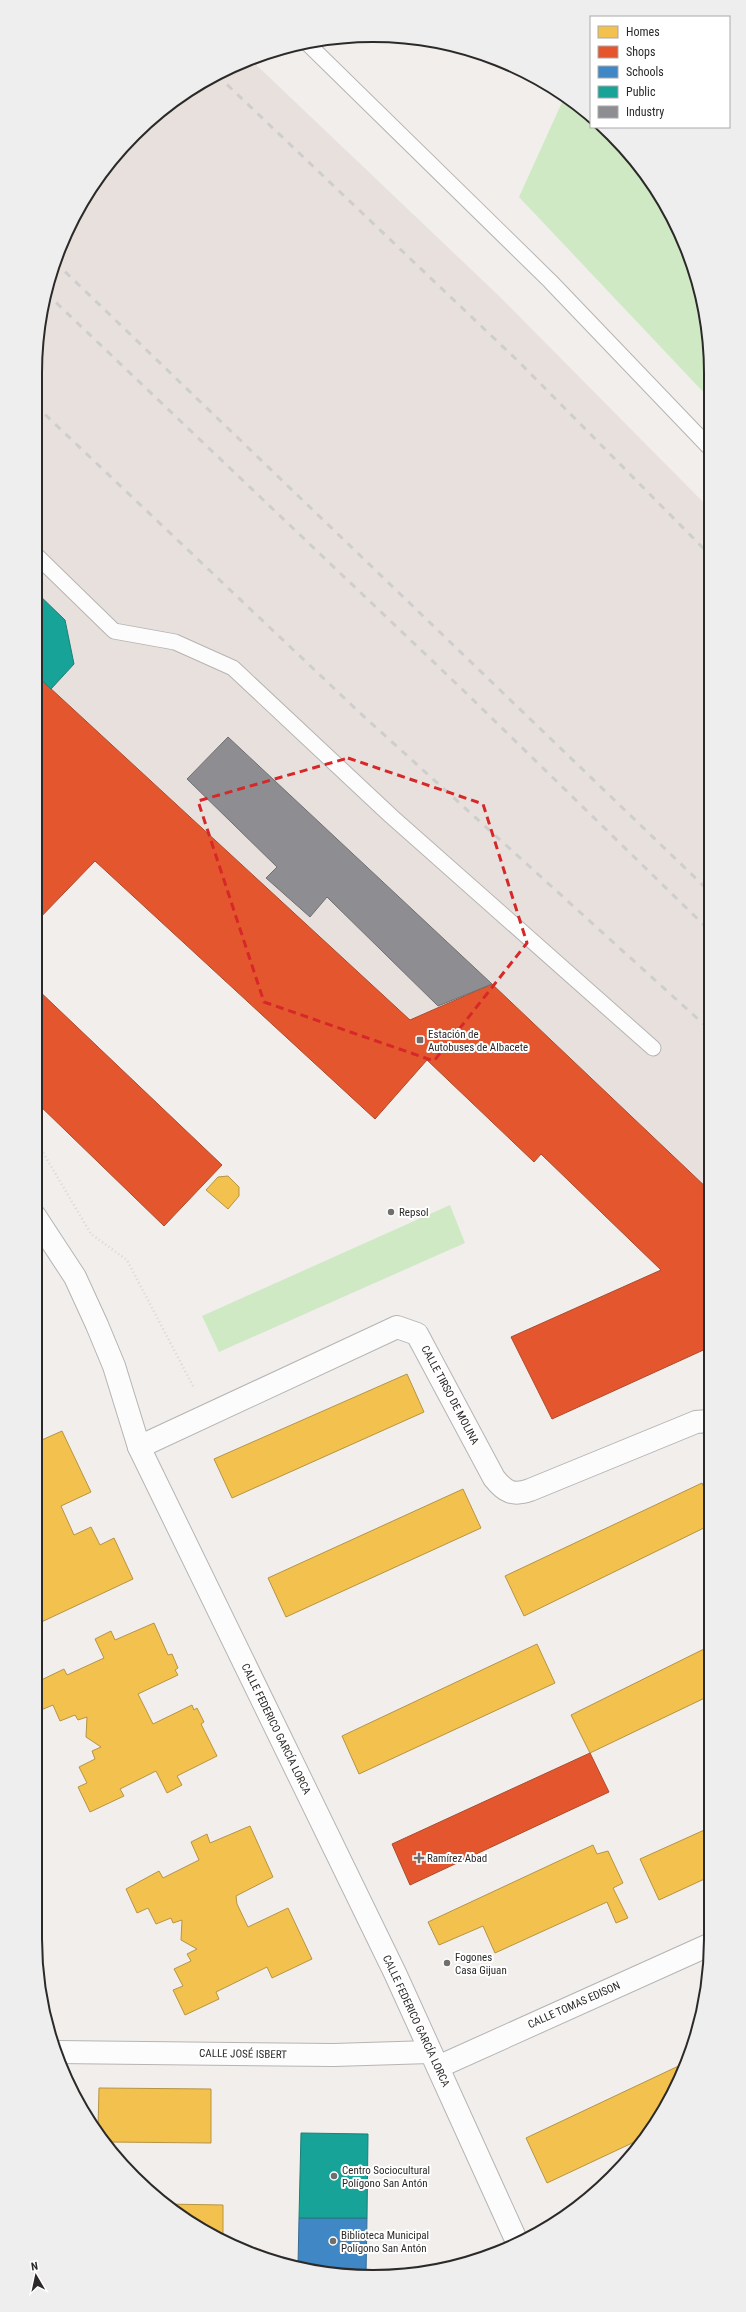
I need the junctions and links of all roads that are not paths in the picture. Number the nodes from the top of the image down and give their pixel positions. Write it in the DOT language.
graph roads {
  1 [pos="312,48"];
  2 [pos="704,442"];
  3 [pos="42,561"];
  4 [pos="653,1048"];
  5 [pos="42,1227"];
  6 [pos="704,1422"];
  7 [pos="139,1447"];
  8 [pos="704,1947"];
  9 [pos="62,2052"];
  10 [pos="434,2060"];
  11 [pos="515,2238"];
  1 -- 2 [label="lane"];
  3 -- 4 [label="lane"];
  5 -- 7 [label="street, CALLE FEDERICO GARCÍA LORCA"];
  6 -- 7 [label="street, CALLE TIRSO DE MOLINA"];
  7 -- 10 [label="street, CALLE FEDERICO GARCÍA LORCA"];
  8 -- 10 [label="street, CALLE TOMAS EDISON"];
  9 -- 10 [label="street, CALLE JOSÉ ISBERT"];
  10 -- 11 [label="street, CALLE FEDERICO GARCÍA LORCA"];
}
